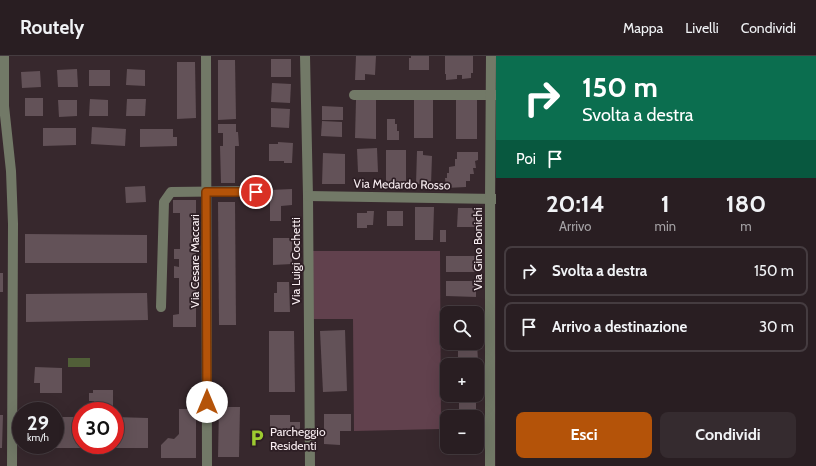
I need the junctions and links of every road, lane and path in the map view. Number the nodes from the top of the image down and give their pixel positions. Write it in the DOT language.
graph roads {
  1 [pos="4,56"];
  2 [pos="206,56"];
  3 [pos="305,56"];
  4 [pos="491,56"];
  5 [pos="354,95"];
  6 [pos="493,95"];
  7 [pos="206,192"];
  8 [pos="256,192"];
  9 [pos="308,196"];
  10 [pos="493,199"];
  11 [pos="161,307"];
  12 [pos="12,466"];
  13 [pos="207,466"];
  14 [pos="310,466"];
  15 [pos="490,466"];
  1 -- 12 [label="street"];
  2 -- 7 [label="street, Via Cesare Maccari"];
  3 -- 9 [label="street, Via Luigi Cochetti"];
  4 -- 6 [label="street, Via Gino Bonichi"];
  5 -- 6 [label="street"];
  6 -- 10 [label="street, Via Gino Bonichi"];
  7 -- 8 [label="street"];
  7 -- 11 [label="street"];
  7 -- 13 [label="street, Via Cesare Maccari"];
  9 -- 10 [label="street, Via Medardo Rosso"];
  9 -- 14 [label="street, Via Luigi Cochetti"];
  10 -- 15 [label="street, Via Gino Bonichi"];
}
